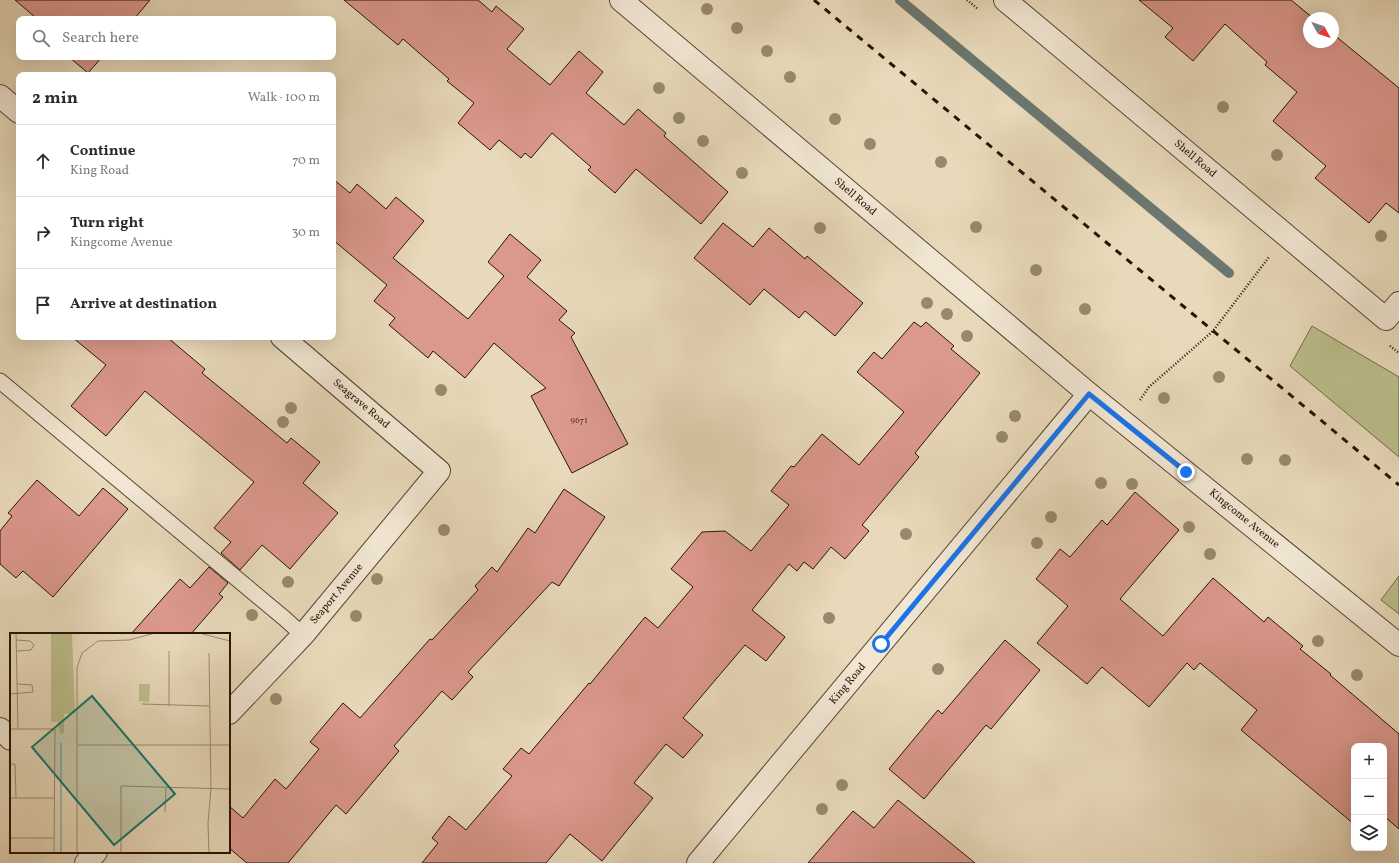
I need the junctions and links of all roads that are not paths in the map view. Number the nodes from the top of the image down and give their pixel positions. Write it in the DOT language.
graph roads {
  1 [pos="621,0"];
  2 [pos="1005,0"];
  3 [pos="0,96"];
  4 [pos="16,109"];
  5 [pos="1393,311"];
  6 [pos="286,340"];
  7 [pos="0,381"];
  8 [pos="1089,394"];
  9 [pos="439,471"];
  10 [pos="303,635"];
  11 [pos="1399,645"];
  12 [pos="230,712"];
  13 [pos="0,729"];
  14 [pos="10,739"];
  15 [pos="95,853"];
  16 [pos="86,863"];
  17 [pos="698,863"];
  1 -- 8 [label="street, Shell Road"];
  2 -- 5 [label="street, Shell Road"];
  3 -- 4 [label="street"];
  6 -- 9 [label="street, Seagrave Road"];
  7 -- 10 [label="lane"];
  8 -- 11 [label="street, Kingcome Avenue"];
  8 -- 17 [label="street, King Road"];
  9 -- 10 [label="street, Seaport Avenue"];
  10 -- 12 [label="street, Seaport Avenue"];
  13 -- 14 [label="street"];
  15 -- 16 [label="street"];
}
